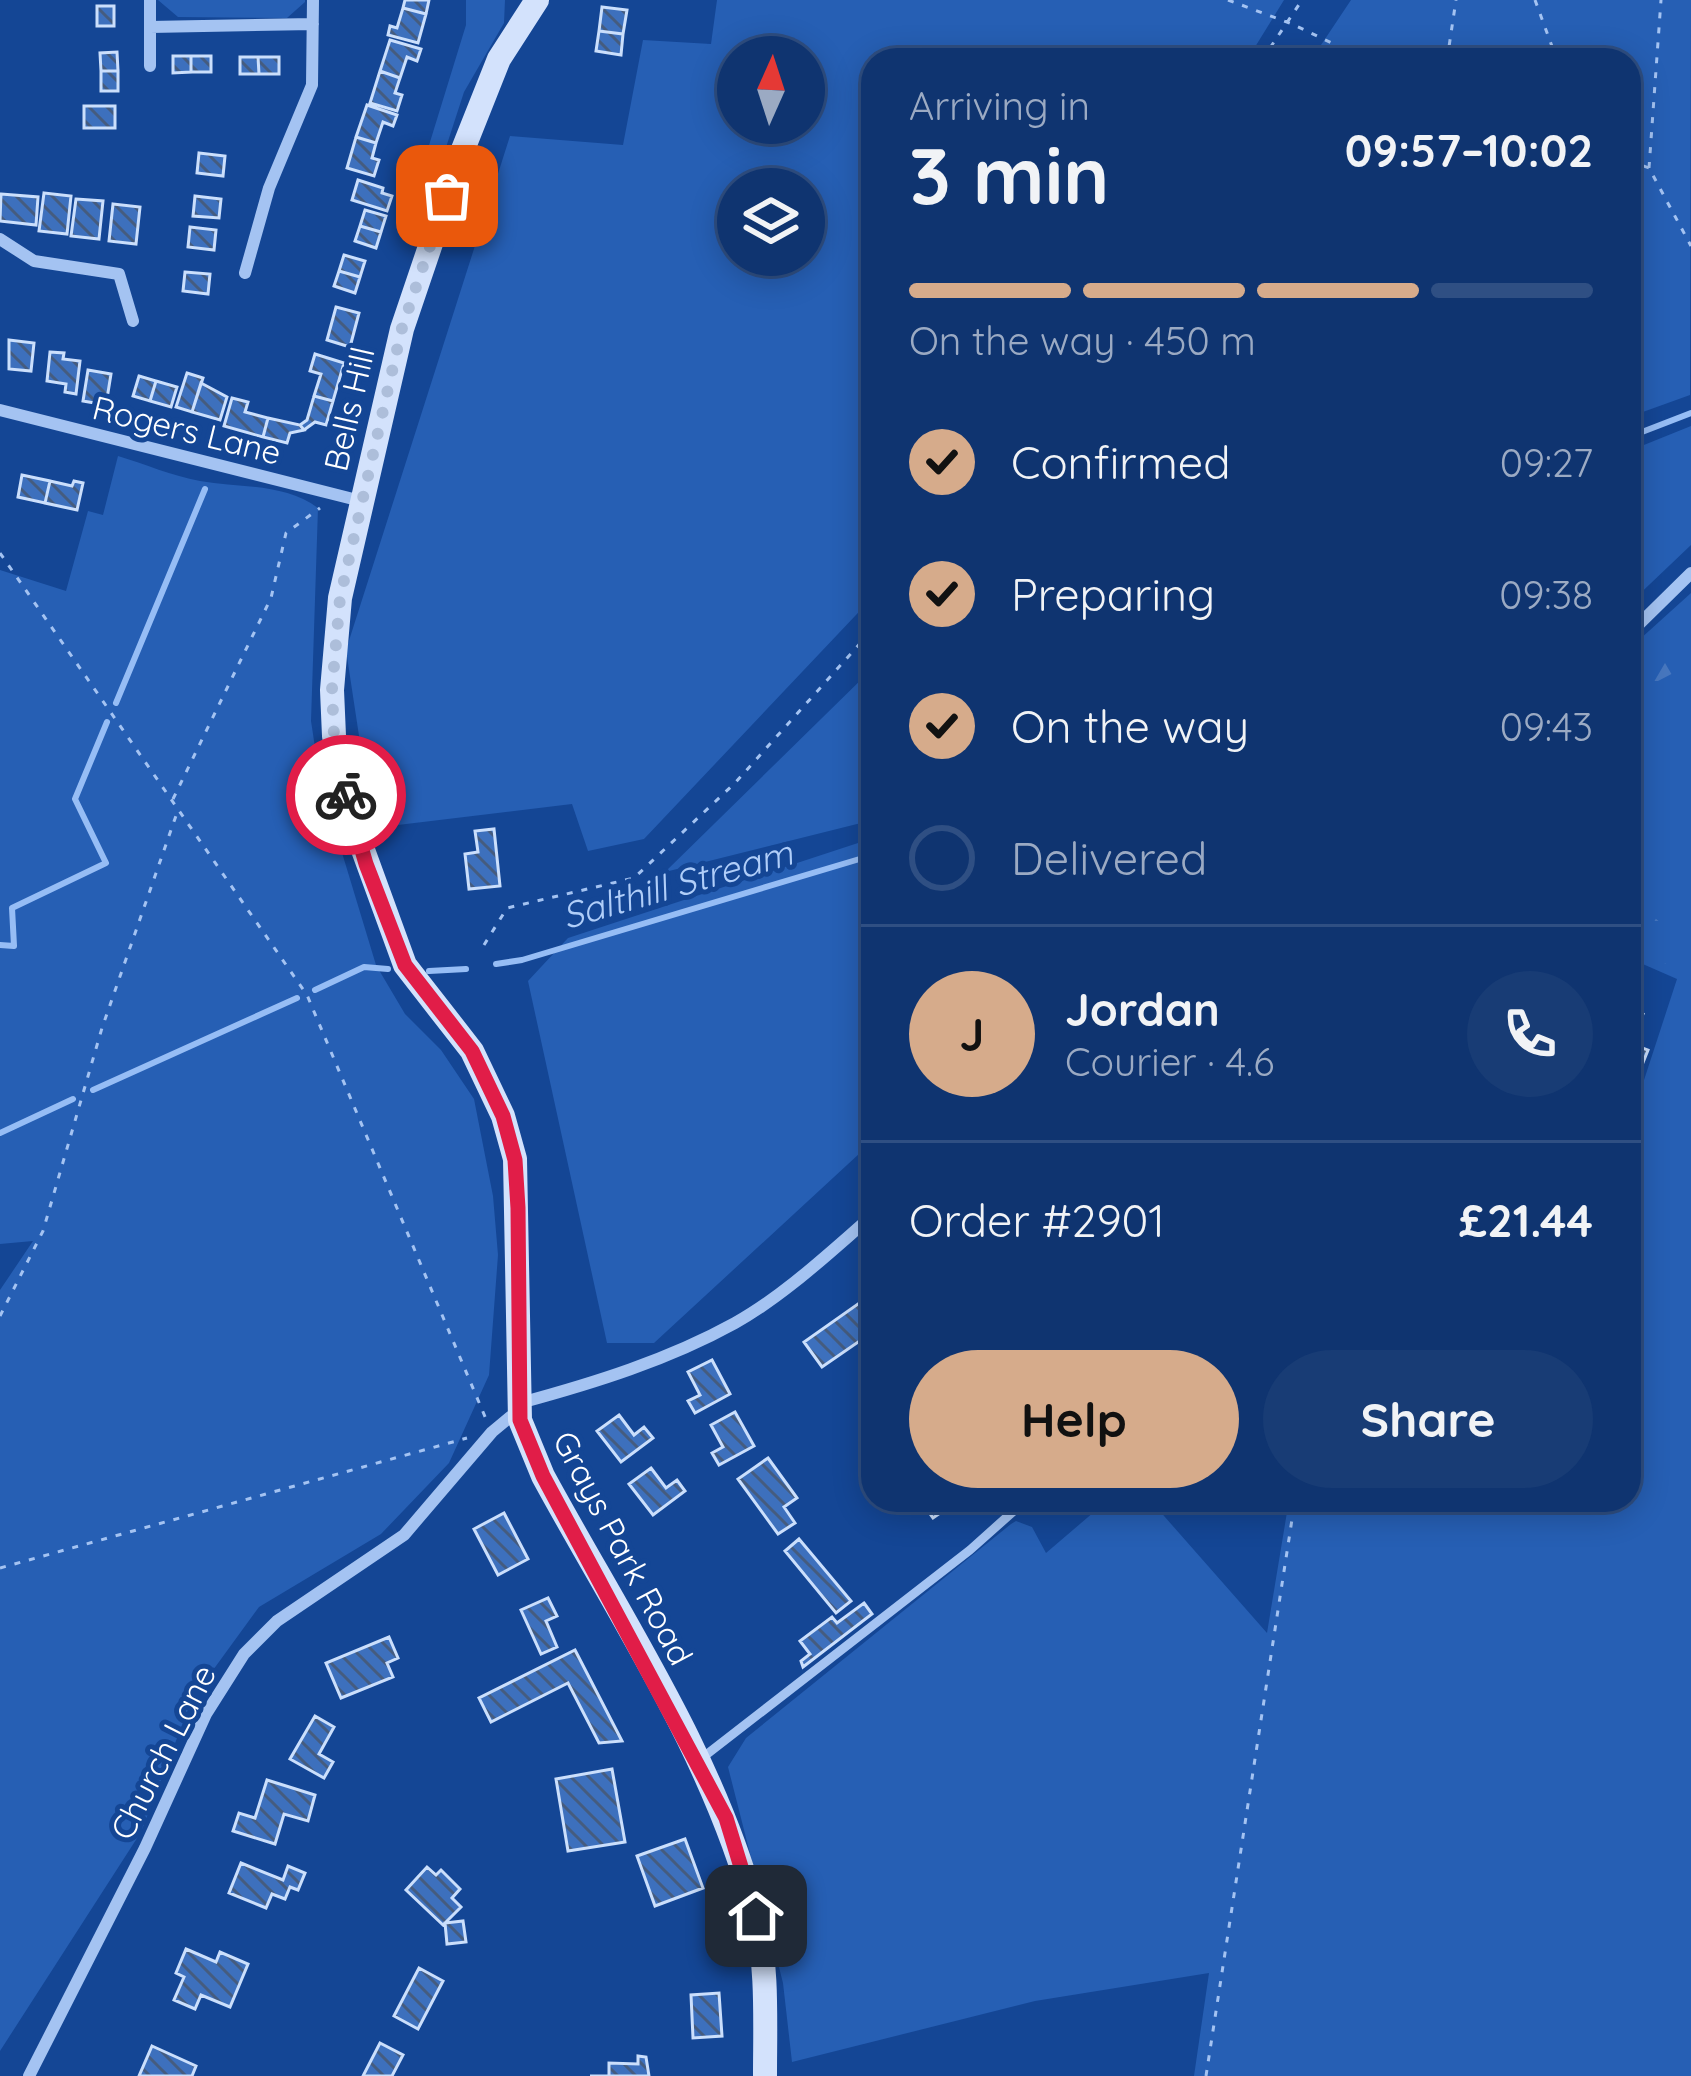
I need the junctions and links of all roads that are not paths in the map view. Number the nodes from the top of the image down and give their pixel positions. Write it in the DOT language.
graph roads {
  1 [pos="150,0"];
  2 [pos="313,0"];
  3 [pos="537,0"];
  4 [pos="313,24"];
  5 [pos="150,27"];
  6 [pos="150,66"];
  7 [pos="0,238"];
  8 [pos="245,273"];
  9 [pos="133,321"];
  10 [pos="0,410"];
  11 [pos="361,501"];
  12 [pos="1691,573"];
  13 [pos="1641,622"];
  14 [pos="861,1225"];
  15 [pos="520,1411"];
  16 [pos="1012,1512"];
  17 [pos="698,1761"];
  18 [pos="29,2076"];
  19 [pos="765,2076"];
  1 -- 5 [label="street"];
  2 -- 4 [label="street"];
  3 -- 11 [label="main road, Bells Hill"];
  4 -- 5 [label="street"];
  4 -- 8 [label="street"];
  5 -- 6 [label="street"];
  7 -- 9 [label="street"];
  10 -- 11 [label="street, Rogers Lane"];
  11 -- 15 [label="main road, Grays Park Road"];
  12 -- 13 [label="street"];
  14 -- 15 [label="street, Church Lane"];
  15 -- 17 [label="main road, Grays Park Road"];
  15 -- 18 [label="street, Church Lane"];
  16 -- 17 [label="lane"];
  17 -- 19 [label="main road, Grays Park Road"];
}
